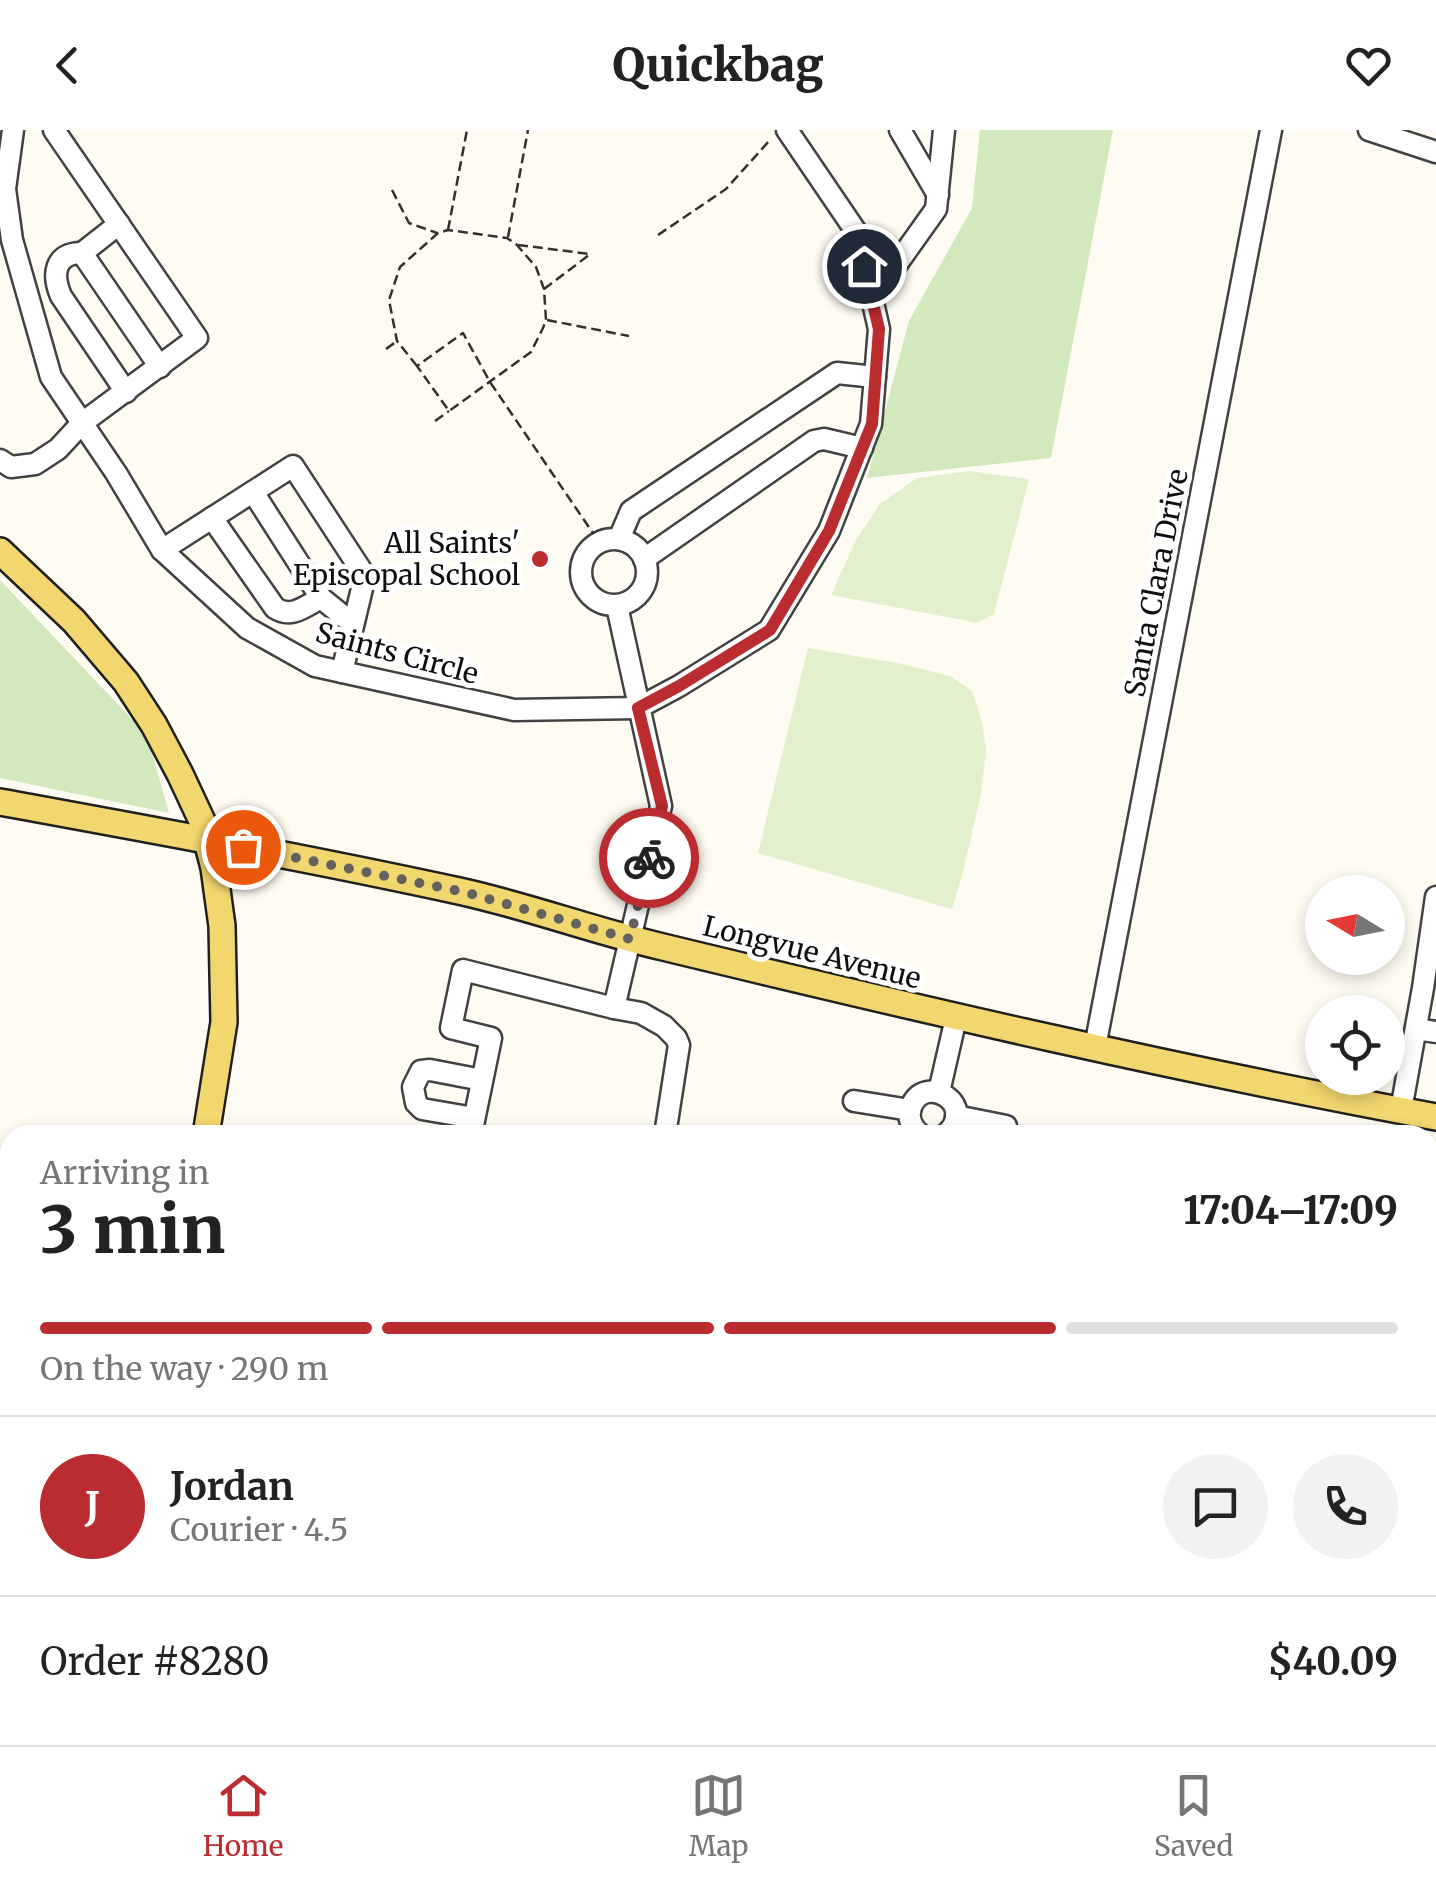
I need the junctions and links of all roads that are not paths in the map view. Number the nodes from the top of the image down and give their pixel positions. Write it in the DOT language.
graph roads {
  1 [pos="12,130"];
  2 [pos="54,130"];
  3 [pos="783,130"];
  4 [pos="900,130"];
  5 [pos="944,130"];
  6 [pos="1271,130"];
  7 [pos="1369,130"];
  8 [pos="1436,152"];
  9 [pos="938,195"];
  10 [pos="119,224"];
  11 [pos="82,254"];
  12 [pos="872,299"];
  13 [pos="160,367"];
  14 [pos="875,377"];
  15 [pos="126,392"];
  16 [pos="82,423"];
  17 [pos="862,448"];
  18 [pos="3,464"];
  19 [pos="253,492"];
  20 [pos="212,518"];
  21 [pos="609,540"];
  22 [pos="162,550"];
  23 [pos="0,551"];
  24 [pos="644,559"];
  25 [pos="321,598"];
  26 [pos="617,606"];
  27 [pos="354,624"];
  28 [pos="342,672"];
  29 [pos="638,708"];
  30 [pos="0,802"];
  31 [pos="208,840"];
  32 [pos="1436,897"];
  33 [pos="630,939"];
  34 [pos="614,1008"];
  35 [pos="956,1018"];
  36 [pos="1426,1030"];
  37 [pos="1095,1047"];
  38 [pos="482,1080"];
  39 [pos="939,1092"];
  40 [pos="854,1101"];
  41 [pos="910,1110"];
  42 [pos="1402,1110"];
  43 [pos="956,1116"];
  44 [pos="1436,1117"];
  45 [pos="208,1125"];
  46 [pos="466,1125"];
  47 [pos="472,1125"];
  48 [pos="666,1125"];
  49 [pos="913,1125"];
  50 [pos="953,1125"];
  51 [pos="1001,1125"];
  1 -- 16 [label="street, Saints Circle"];
  2 -- 10 [label="street"];
  3 -- 12 [label="street"];
  4 -- 9 [label="street"];
  5 -- 9 [label="street"];
  6 -- 37 [label="street, Santa Clara Drive"];
  7 -- 8 [label="street"];
  9 -- 12 [label="street"];
  10 -- 11 [label="street"];
  10 -- 13 [label="street"];
  11 -- 13 [label="street"];
  11 -- 15 [label="street"];
  12 -- 14 [label="street"];
  13 -- 15 [label="street"];
  14 -- 17 [label="street"];
  14 -- 21 [label="street"];
  15 -- 16 [label="street"];
  16 -- 18 [label="street"];
  16 -- 22 [label="street, Saints Circle"];
  17 -- 24 [label="street"];
  17 -- 29 [label="street"];
  19 -- 20 [label="street"];
  19 -- 25 [label="street"];
  19 -- 27 [label="street"];
  20 -- 22 [label="street"];
  20 -- 25 [label="street"];
  21 -- 24 [label="street"];
  21 -- 26 [label="street"];
  22 -- 28 [label="street, Saints Circle"];
  23 -- 31 [label="main road"];
  24 -- 26 [label="street"];
  25 -- 27 [label="street"];
  26 -- 29 [label="street"];
  27 -- 28 [label="street"];
  28 -- 29 [label="street, Saints Circle"];
  29 -- 33 [label="street"];
  30 -- 31 [label="main road, Longvue Avenue"];
  31 -- 33 [label="main road, Longvue Avenue"];
  31 -- 45 [label="main road"];
  32 -- 36 [label="street"];
  33 -- 34 [label="street"];
  33 -- 35 [label="main road, Longvue Avenue"];
  34 -- 38 [label="street"];
  34 -- 48 [label="street"];
  35 -- 37 [label="main road, Longvue Avenue"];
  35 -- 39 [label="street"];
  36 -- 42 [label="street"];
  37 -- 42 [label="main road, Longvue Avenue"];
  38 -- 46 [label="street"];
  38 -- 47 [label="street"];
  39 -- 41 [label="street"];
  39 -- 43 [label="street"];
  40 -- 41 [label="street"];
  41 -- 49 [label="street"];
  42 -- 44 [label="main road, Longvue Avenue"];
  43 -- 50 [label="street"];
  43 -- 51 [label="street"];
}
